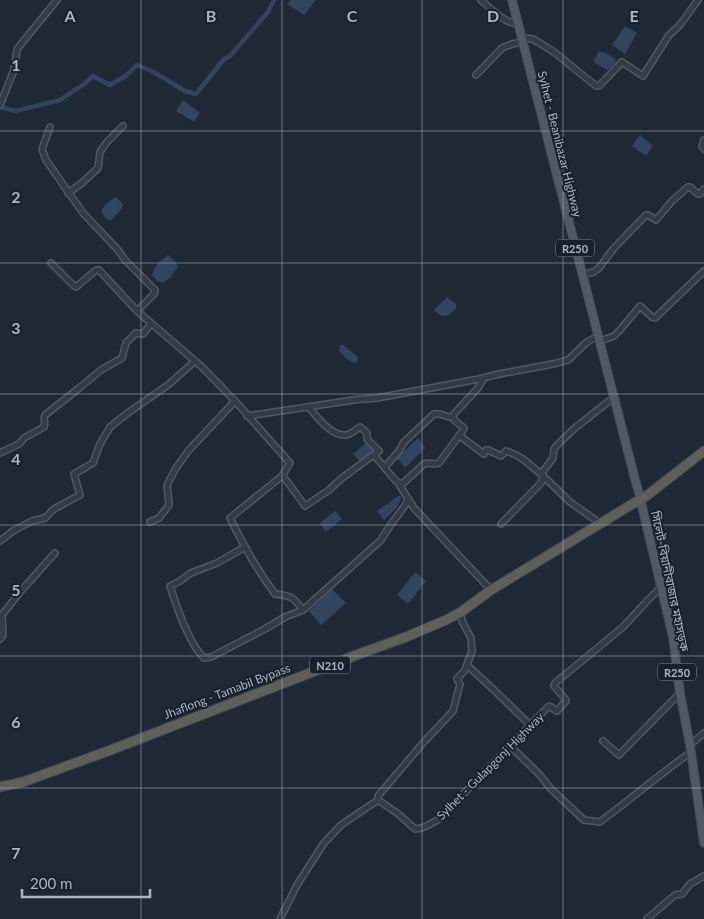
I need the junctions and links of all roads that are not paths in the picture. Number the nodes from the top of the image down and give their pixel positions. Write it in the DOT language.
graph roads {
  1 [pos="57,0"];
  2 [pos="481,0"];
  3 [pos="514,0"];
  4 [pos="698,0"];
  5 [pos="518,24"];
  6 [pos="524,40"];
  7 [pos="476,75"];
  8 [pos="0,104"];
  9 [pos="123,126"];
  10 [pos="50,127"];
  11 [pos="704,140"];
  12 [pos="704,148"];
  13 [pos="704,189"];
  14 [pos="68,193"];
  15 [pos="51,263"];
  16 [pos="704,271"];
  17 [pos="585,274"];
  18 [pos="138,311"];
  19 [pos="152,324"];
  20 [pos="601,338"];
  21 [pos="195,361"];
  22 [pos="484,378"];
  23 [pos="615,398"];
  24 [pos="234,402"];
  25 [pos="308,407"];
  26 [pos="248,416"];
  27 [pos="453,417"];
  28 [pos="460,436"];
  29 [pos="704,451"];
  30 [pos="0,453"];
  31 [pos="374,455"];
  32 [pos="385,467"];
  33 [pos="542,474"];
  34 [pos="282,476"];
  35 [pos="401,484"];
  36 [pos="642,498"];
  37 [pos="408,500"];
  38 [pos="150,522"];
  39 [pos="501,524"];
  40 [pos="601,524"];
  41 [pos="0,541"];
  42 [pos="245,547"];
  43 [pos="55,553"];
  44 [pos="662,587"];
  45 [pos="492,590"];
  46 [pos="304,610"];
  47 [pos="461,612"];
  48 [pos="0,639"];
  49 [pos="467,665"];
  50 [pos="680,693"];
  51 [pos="530,725"];
  52 [pos="704,733"];
  53 [pos="602,741"];
  54 [pos="510,746"];
  55 [pos="691,747"];
  56 [pos="0,788"];
  57 [pos="378,800"];
  58 [pos="704,823"];
  59 [pos="704,843"];
  60 [pos="704,876"];
  61 [pos="280,919"];
  62 [pos="647,919"];
  1 -- 8 [label="street"];
  2 -- 5 [label="street"];
  3 -- 5 [label="main road, Sylhet - Beanibazar Highway / R250"];
  3 -- 6 [label="main road, Sylhet - Beanibazar Highway / R250"];
  4 -- 6 [label="street"];
  5 -- 6 [label="main road, Sylhet - Beanibazar Highway / R250"];
  6 -- 7 [label="street"];
  6 -- 17 [label="main road, Sylhet - Beanibazar Highway / R250"];
  6 -- 20 [label="main road, Sylhet - Beanibazar Highway / R250"];
  9 -- 14 [label="street"];
  10 -- 14 [label="street"];
  11 -- 12 [label="street"];
  13 -- 17 [label="street"];
  14 -- 18 [label="street"];
  15 -- 18 [label="street"];
  16 -- 20 [label="street"];
  17 -- 20 [label="main road, Sylhet - Beanibazar Highway / R250"];
  18 -- 19 [label="street"];
  19 -- 21 [label="street"];
  19 -- 30 [label="street"];
  20 -- 22 [label="street"];
  20 -- 23 [label="main road, Sylhet - Beanibazar Highway / R250"];
  20 -- 36 [label="main road, Sylhet - Beanibazar Highway / R250"];
  21 -- 24 [label="street"];
  21 -- 41 [label="street"];
  22 -- 25 [label="street"];
  22 -- 27 [label="street"];
  23 -- 33 [label="street"];
  23 -- 36 [label="main road, Sylhet - Beanibazar Highway / R250"];
  24 -- 26 [label="street"];
  24 -- 38 [label="street"];
  25 -- 26 [label="street"];
  25 -- 31 [label="street"];
  26 -- 34 [label="street"];
  27 -- 28 [label="street"];
  27 -- 32 [label="street"];
  28 -- 33 [label="street"];
  28 -- 35 [label="street"];
  29 -- 36 [label="highway, Jhaflong - Tamabil Bypass / N210"];
  31 -- 32 [label="street"];
  31 -- 34 [label="street"];
  32 -- 35 [label="street"];
  33 -- 39 [label="street"];
  33 -- 40 [label="street"];
  34 -- 42 [label="street"];
  35 -- 37 [label="street"];
  36 -- 40 [label="highway, Jhaflong - Tamabil Bypass / N210"];
  36 -- 44 [label="main road, সিলেট-বিয়ানীবাজার মহাসড়ক / R250"];
  36 -- 55 [label="main road, সিলেট-বিয়ানীবাজার মহাসড়ক / R250"];
  37 -- 45 [label="street"];
  37 -- 46 [label="street"];
  40 -- 45 [label="highway, Jhaflong - Tamabil Bypass / N210"];
  42 -- 46 [label="street"];
  42 -- 46 [label="street"];
  43 -- 48 [label="street"];
  44 -- 50 [label="main road, সিলেট-বিয়ানীবাজার মহাসড়ক / R250"];
  44 -- 51 [label="street, Sylhet - Gulapgonj Highway"];
  45 -- 47 [label="highway, Jhaflong - Tamabil Bypass / N210"];
  47 -- 49 [label="street"];
  47 -- 56 [label="highway, Jhaflong - Tamabil Bypass / N210"];
  49 -- 51 [label="street"];
  49 -- 57 [label="street"];
  50 -- 53 [label="street"];
  50 -- 55 [label="main road, সিলেট-বিয়ানীবাজার মহাসড়ক / R250"];
  51 -- 54 [label="street, Sylhet - Gulapgonj Highway"];
  52 -- 55 [label="street"];
  54 -- 55 [label="street"];
  54 -- 57 [label="street, Sylhet - Gulapgonj Highway"];
  55 -- 58 [label="main road, সিলেট-বিয়ানীবাজার মহাসড়ক / R250"];
  55 -- 59 [label="main road, সিলেট-বিয়ানীবাজার মহাসড়ক / R250"];
  57 -- 61 [label="street"];
  60 -- 62 [label="street"];
}
